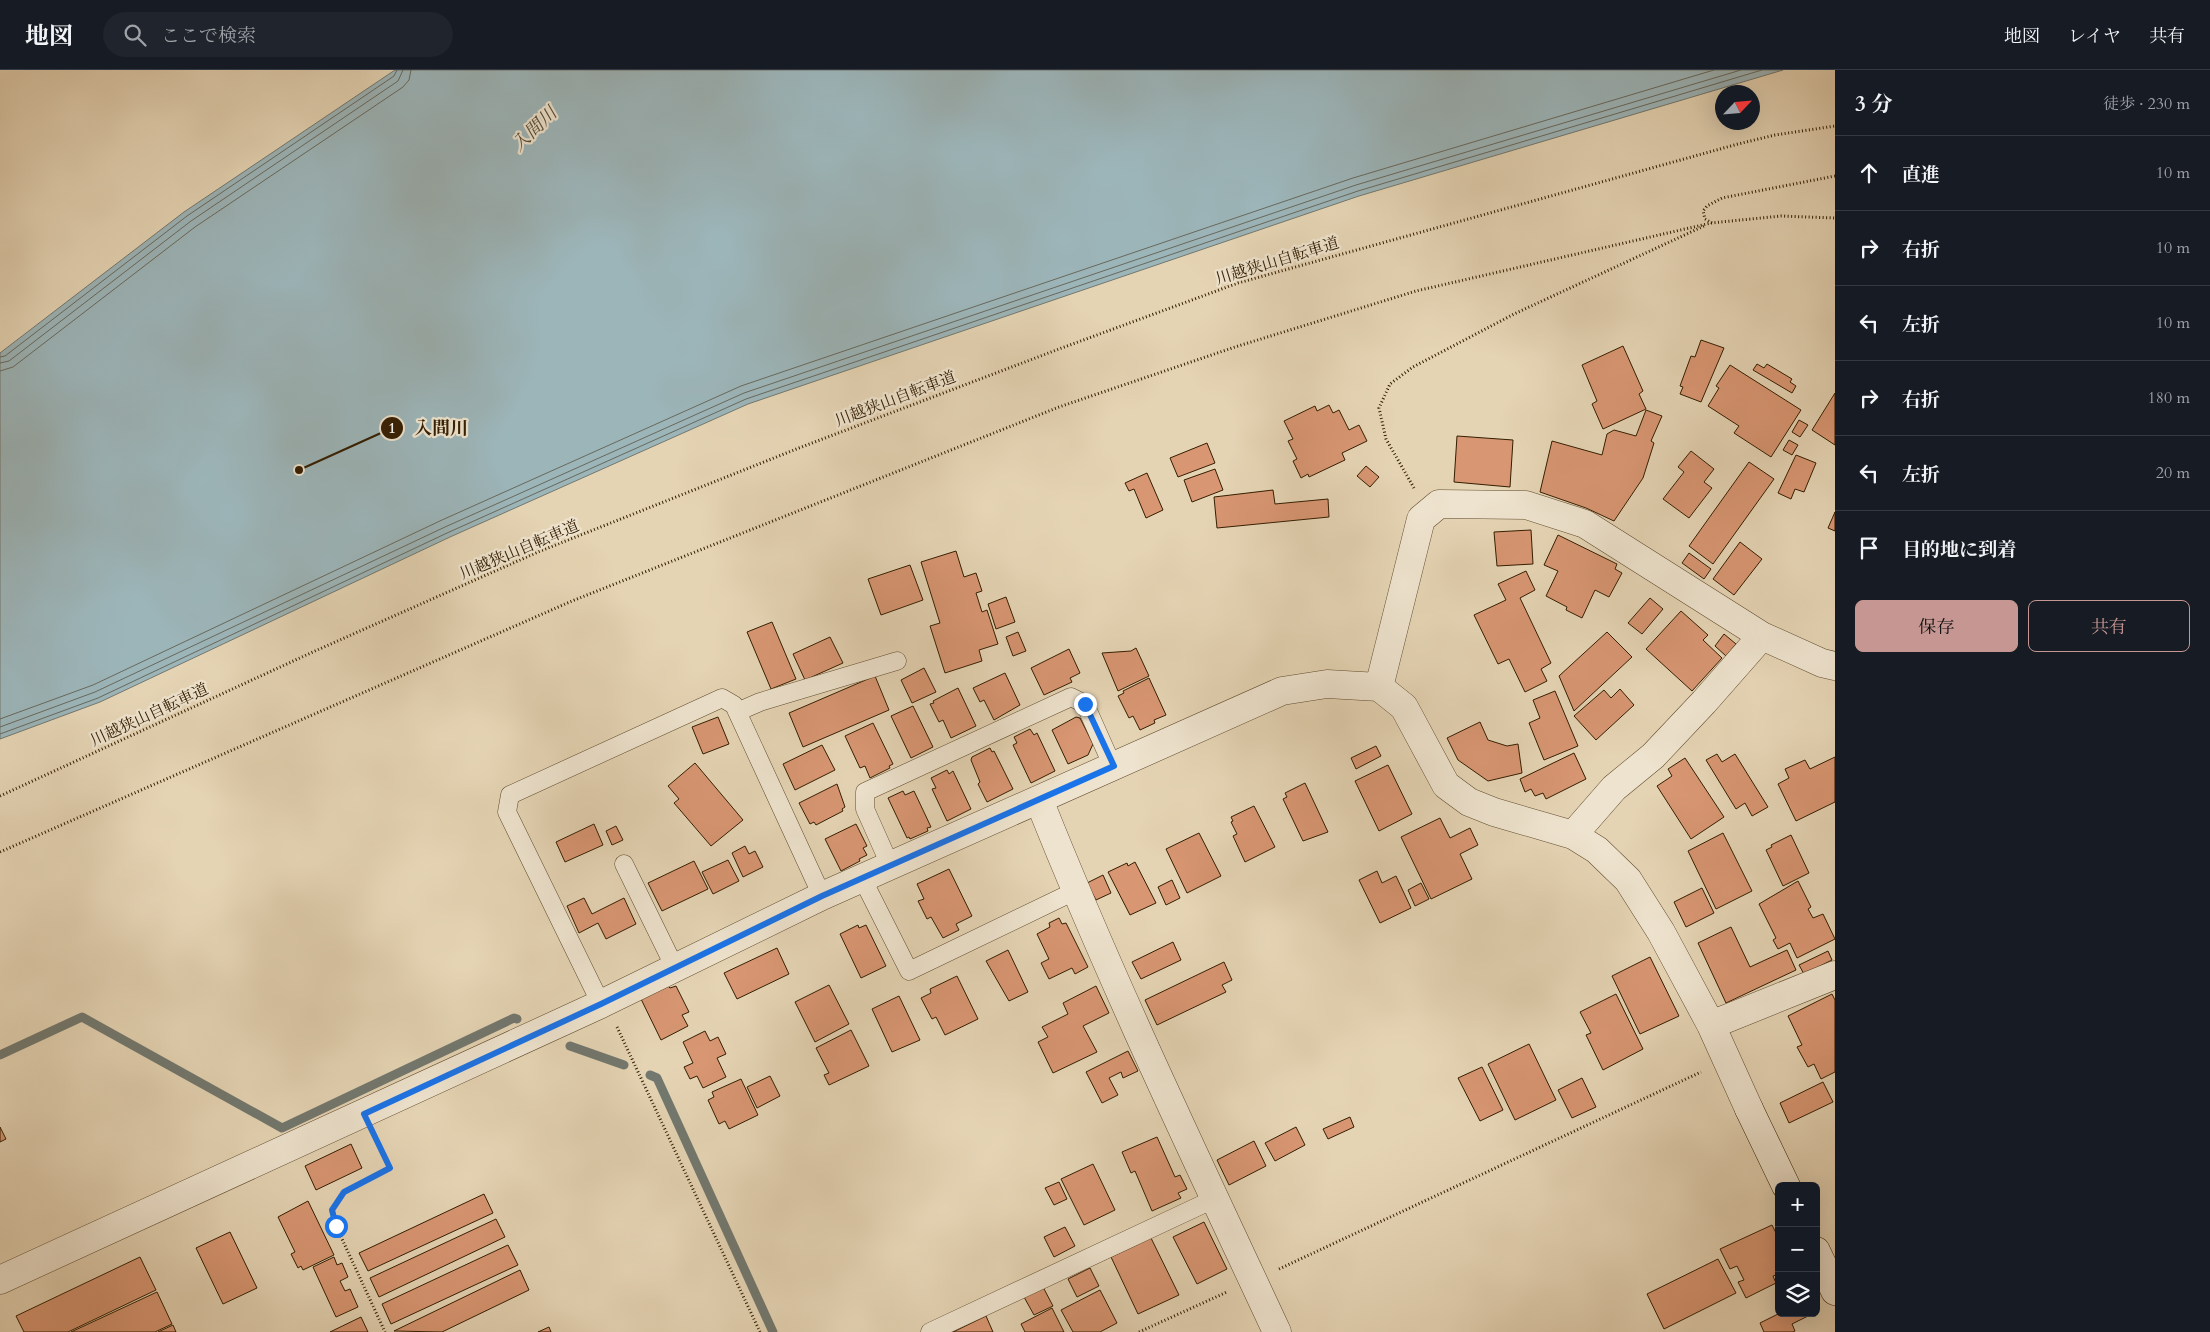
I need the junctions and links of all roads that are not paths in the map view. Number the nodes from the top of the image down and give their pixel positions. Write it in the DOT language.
graph roads {
  1 [pos="1762,636"];
  2 [pos="897,661"];
  3 [pos="1835,666"];
  4 [pos="1379,687"];
  5 [pos="737,712"];
  6 [pos="1114,766"];
  7 [pos="1039,800"];
  8 [pos="1573,835"];
  9 [pos="624,864"];
  10 [pos="890,865"];
  11 [pos="862,878"];
  12 [pos="1075,891"];
  13 [pos="822,896"];
  14 [pos="675,968"];
  15 [pos="1835,974"];
  16 [pos="603,1003"];
  17 [pos="1711,1025"];
  18 [pos="1784,1182"];
  19 [pos="1214,1199"];
  20 [pos="1820,1259"];
  21 [pos="0,1280"];
  22 [pos="1835,1291"];
  23 [pos="930,1332"];
  24 [pos="1277,1332"];
  1 -- 3 [label="street"];
  1 -- 4 [label="street"];
  1 -- 8 [label="street"];
  2 -- 5 [label="lane"];
  4 -- 6 [label="street"];
  4 -- 8 [label="street"];
  5 -- 13 [label="lane"];
  5 -- 16 [label="lane"];
  6 -- 7 [label="street"];
  6 -- 10 [label="lane"];
  7 -- 10 [label="street"];
  7 -- 12 [label="street"];
  8 -- 17 [label="street"];
  9 -- 14 [label="lane"];
  10 -- 11 [label="street"];
  11 -- 12 [label="lane"];
  11 -- 13 [label="street"];
  12 -- 19 [label="street"];
  13 -- 14 [label="street"];
  14 -- 16 [label="street"];
  15 -- 17 [label="street"];
  16 -- 21 [label="street"];
  17 -- 18 [label="street"];
  19 -- 23 [label="lane"];
  19 -- 24 [label="street"];
  20 -- 22 [label="street"];
}
